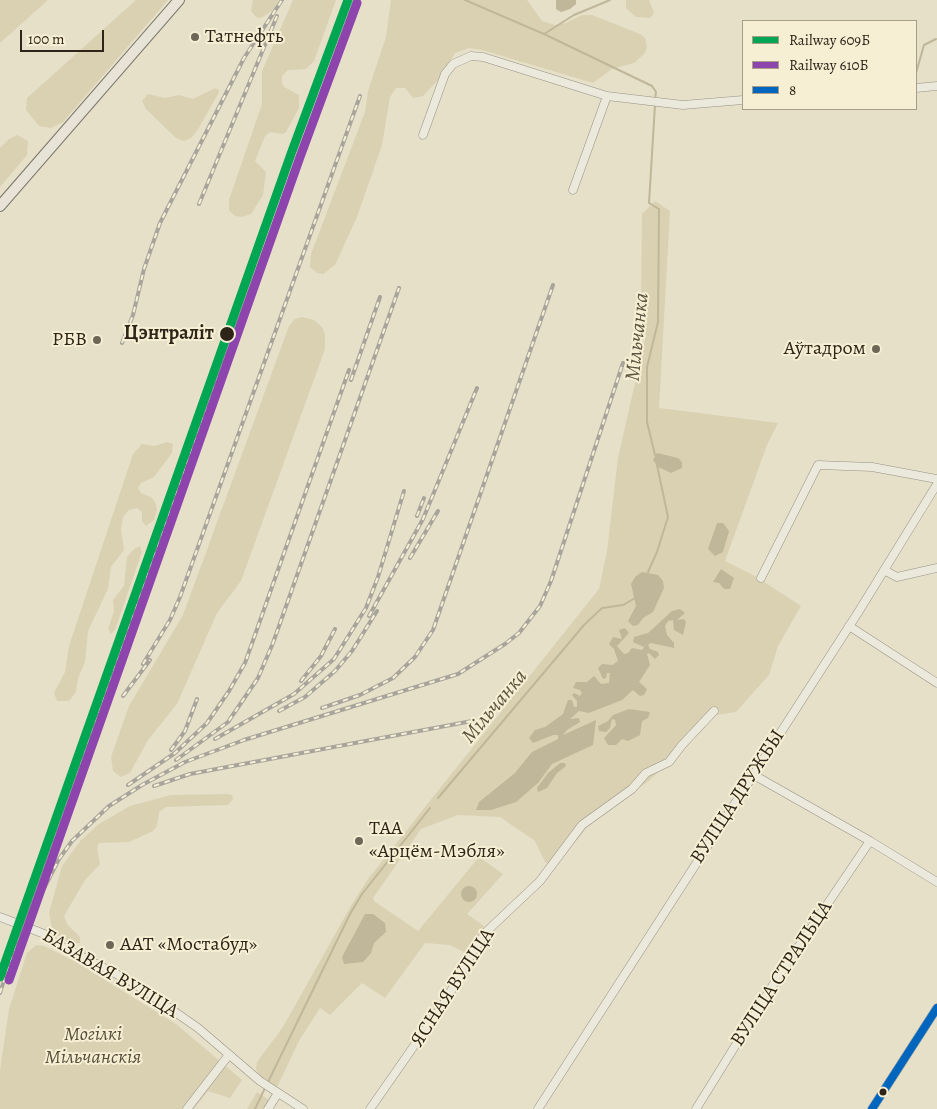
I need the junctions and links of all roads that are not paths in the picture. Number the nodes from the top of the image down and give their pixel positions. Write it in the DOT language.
graph roads {
  1 [pos="179,0"];
  2 [pos="937,86"];
  3 [pos="917,88"];
  4 [pos="607,96"];
  5 [pos="742,100"];
  6 [pos="423,135"];
  7 [pos="573,190"];
  8 [pos="0,206"];
  9 [pos="937,479"];
  10 [pos="937,484"];
  11 [pos="937,568"];
  12 [pos="884,570"];
  13 [pos="761,578"];
  14 [pos="849,626"];
  15 [pos="937,683"];
  16 [pos="714,711"];
  17 [pos="752,774"];
  18 [pos="870,841"];
  19 [pos="937,882"];
  20 [pos="0,917"];
  21 [pos="937,1008"];
  22 [pos="228,1056"];
  23 [pos="276,1092"];
  24 [pos="187,1109"];
  25 [pos="268,1109"];
  26 [pos="303,1109"];
  27 [pos="370,1109"];
  28 [pos="538,1109"];
  29 [pos="696,1109"];
  30 [pos="872,1109"];
  1 -- 8 [label="main road"];
  2 -- 3 [label="street"];
  4 -- 5 [label="street"];
  4 -- 6 [label="street"];
  4 -- 7 [label="street"];
  9 -- 13 [label="street"];
  10 -- 12 [label="street, ВУЛІЦА ДРУЖБЫ"];
  11 -- 12 [label="street"];
  12 -- 14 [label="street, ВУЛІЦА ДРУЖБЫ"];
  14 -- 15 [label="street"];
  14 -- 17 [label="street, ВУЛІЦА ДРУЖБЫ"];
  16 -- 27 [label="street, ЯСНАЯ ВУЛІЦА"];
  17 -- 18 [label="street"];
  17 -- 28 [label="street, ВУЛІЦА ДРУЖБЫ"];
  18 -- 19 [label="street"];
  18 -- 29 [label="street, ВУЛІЦА СТРАЛЬЦА"];
  20 -- 22 [label="street, БАЗАВАЯ ВУЛІЦА"];
  21 -- 30 [label="street"];
  22 -- 23 [label="street, БАЗАВАЯ ВУЛІЦА"];
  22 -- 24 [label="street"];
  23 -- 25 [label="street"];
  23 -- 26 [label="street, БАЗАВАЯ ВУЛІЦА"];
}
